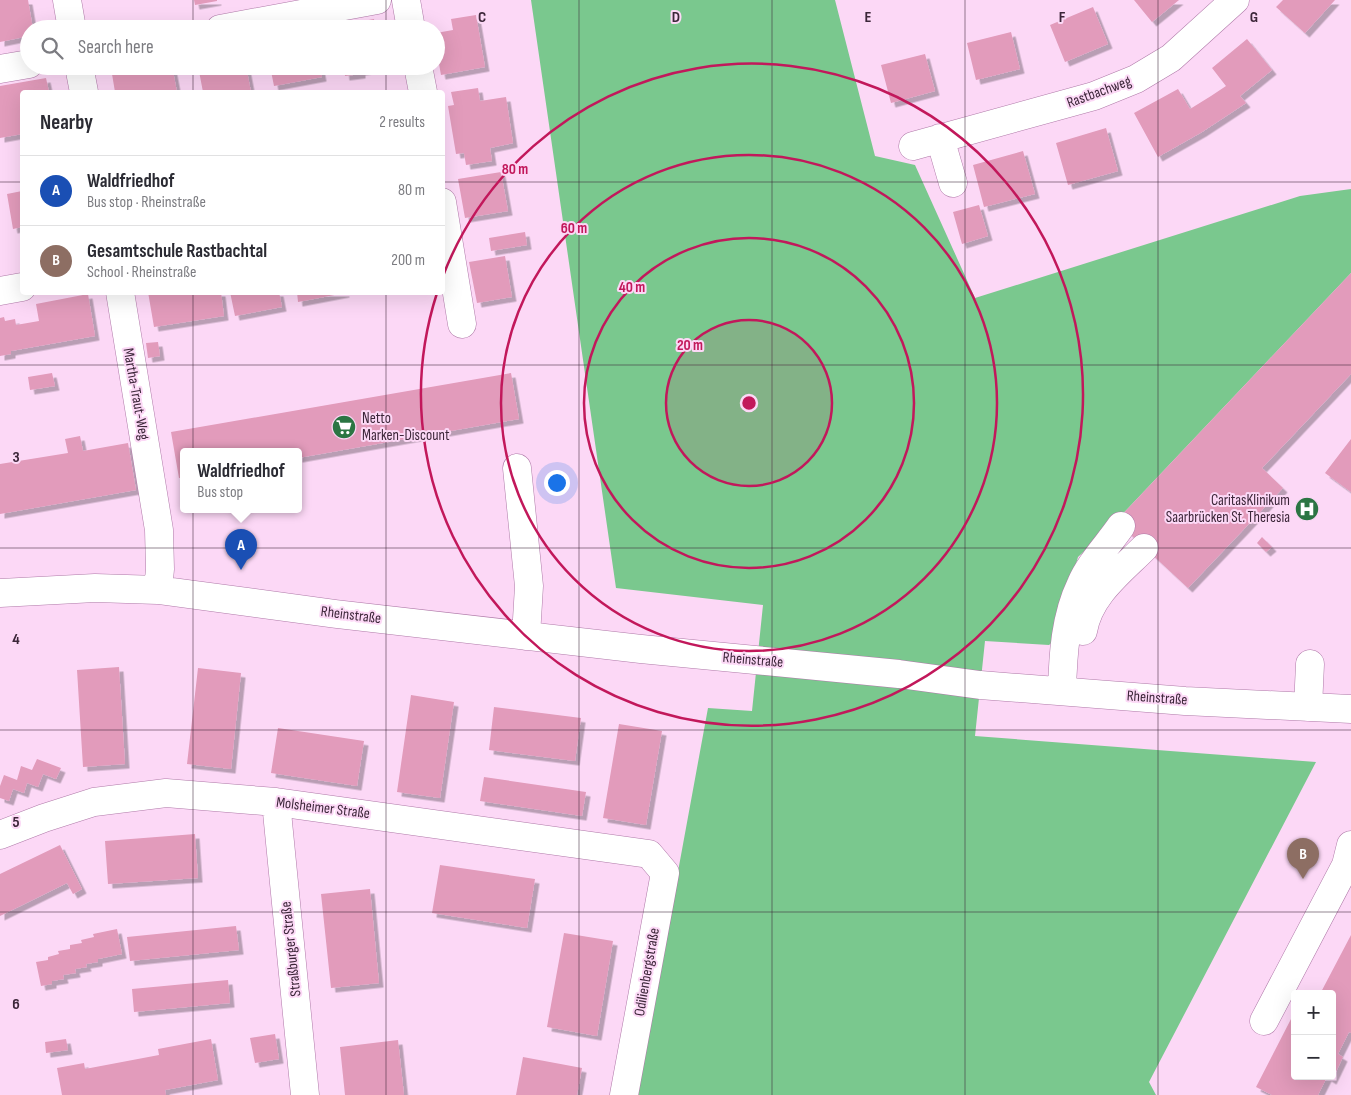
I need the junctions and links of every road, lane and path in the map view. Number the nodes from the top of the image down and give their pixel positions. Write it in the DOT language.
graph roads {
  1 [pos="66,0"];
  2 [pos="377,0"];
  3 [pos="406,0"];
  4 [pos="1235,0"];
  5 [pos="70,20"];
  6 [pos="269,20"];
  7 [pos="410,20"];
  8 [pos="20,66"];
  9 [pos="0,69"];
  10 [pos="81,75"];
  11 [pos="420,75"];
  12 [pos="84,90"];
  13 [pos="423,90"];
  14 [pos="940,138"];
  15 [pos="913,146"];
  16 [pos="953,183"];
  17 [pos="445,221"];
  18 [pos="20,287"];
  19 [pos="0,291"];
  20 [pos="121,295"];
  21 [pos="462,324"];
  22 [pos="517,468"];
  23 [pos="1121,526"];
  24 [pos="1144,548"];
  25 [pos="1089,570"];
  26 [pos="1116,577"];
  27 [pos="158,590"];
  28 [pos="0,593"];
  29 [pos="526,636"];
  30 [pos="1310,664"];
  31 [pos="1070,691"];
  32 [pos="1308,707"];
  33 [pos="1351,709"];
  34 [pos="276,802"];
  35 [pos="0,835"];
  36 [pos="1351,845"];
  37 [pos="649,854"];
  38 [pos="1264,1020"];
  39 [pos="305,1095"];
  40 [pos="624,1095"];
  1 -- 5 [label="street"];
  2 -- 6 [label="street"];
  3 -- 7 [label="street"];
  4 -- 14 [label="street, Rastbachweg"];
  8 -- 9 [label="street"];
  10 -- 12 [label="street"];
  11 -- 13 [label="street"];
  14 -- 15 [label="street, Rastbachweg"];
  14 -- 16 [label="street"];
  17 -- 21 [label="street"];
  18 -- 19 [label="street"];
  20 -- 27 [label="street, Martha-Traut-Weg"];
  22 -- 29 [label="street"];
  23 -- 25 [label="street"];
  24 -- 26 [label="street"];
  25 -- 26 [label="street"];
  25 -- 31 [label="street"];
  26 -- 31 [label="street"];
  27 -- 28 [label="street, Rheinstraße"];
  27 -- 29 [label="street, Rheinstraße"];
  29 -- 31 [label="street, Rheinstraße"];
  30 -- 32 [label="street"];
  31 -- 32 [label="street, Rheinstraße"];
  32 -- 33 [label="street, Rheinstraße"];
  34 -- 35 [label="street, Molsheimer Straße"];
  34 -- 37 [label="street, Molsheimer Straße"];
  34 -- 39 [label="street, Straßburger Straße"];
  36 -- 38 [label="street"];
  37 -- 40 [label="street, Odilienbergstraße"];
}
